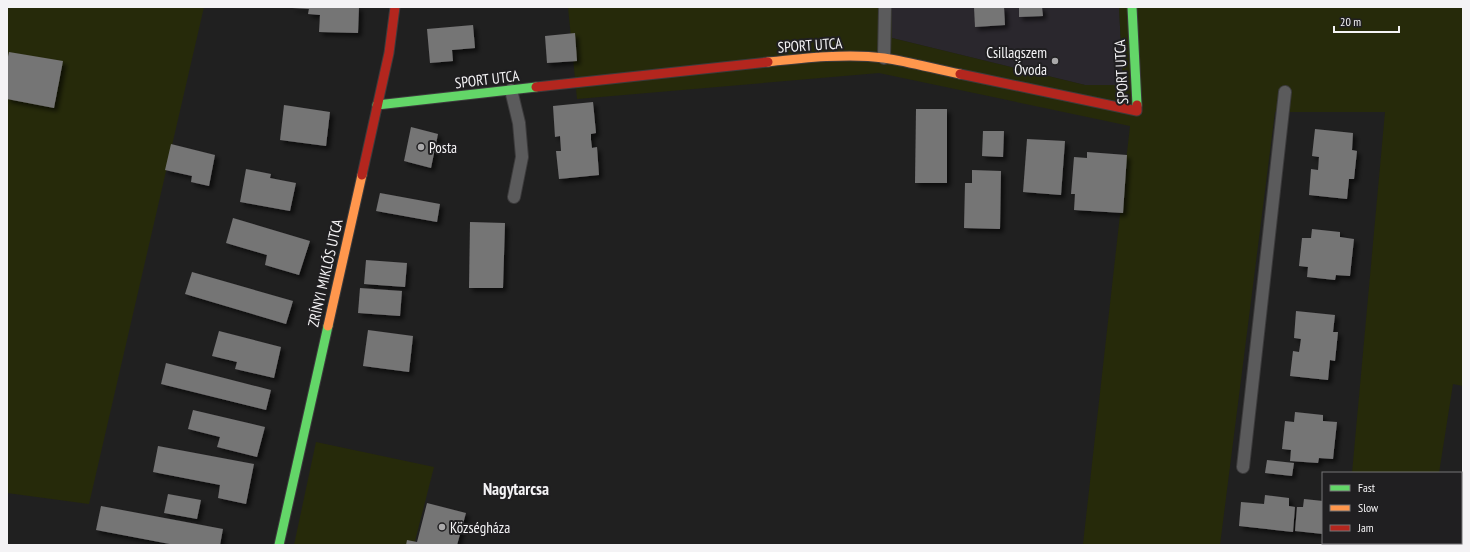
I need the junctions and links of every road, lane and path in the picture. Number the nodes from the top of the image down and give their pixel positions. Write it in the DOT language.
graph roads {
  1 [pos="395,7"];
  2 [pos="885,7"];
  3 [pos="1132,7"];
  4 [pos="884,58"];
  5 [pos="511,90"];
  6 [pos="1285,92"];
  7 [pos="377,105"];
  8 [pos="514,197"];
  9 [pos="1243,467"];
  10 [pos="279,545"];
  1 -- 7 [label="street, ZRÍNYI MIKLÓS UTCA"];
  2 -- 4 [label="lane"];
  3 -- 4 [label="street, SPORT UTCA"];
  4 -- 5 [label="street, SPORT UTCA"];
  5 -- 7 [label="street, SPORT UTCA"];
  5 -- 8 [label="lane"];
  6 -- 9 [label="lane"];
  7 -- 10 [label="street, ZRÍNYI MIKLÓS UTCA"];
}
